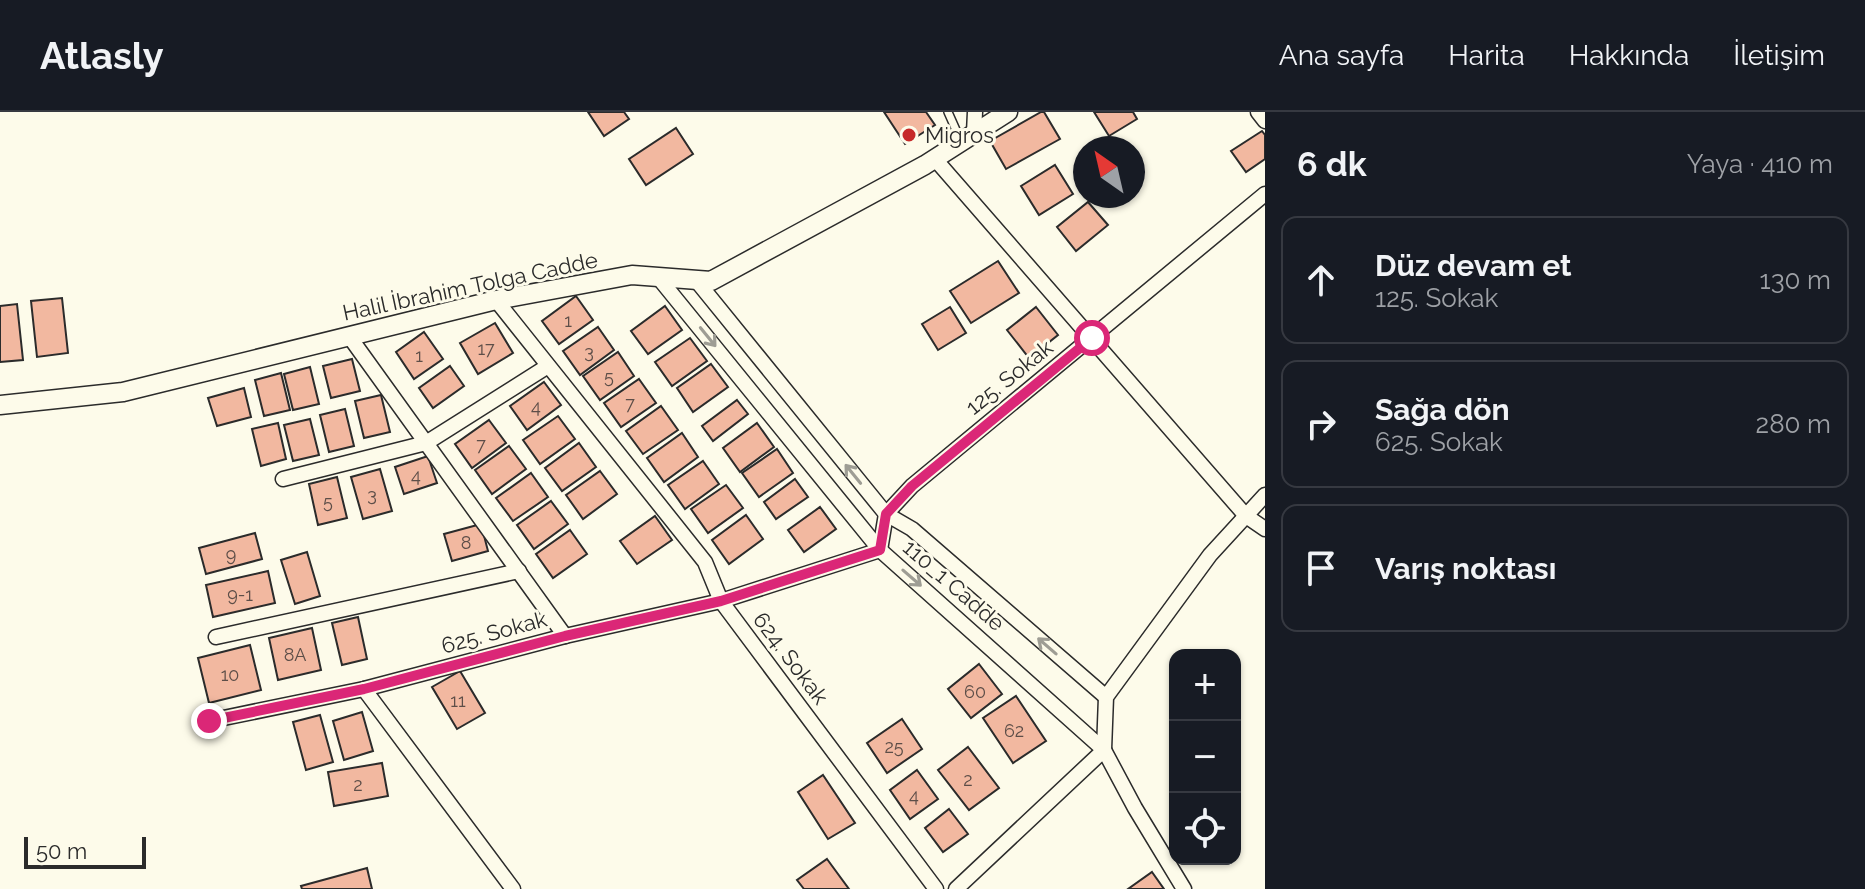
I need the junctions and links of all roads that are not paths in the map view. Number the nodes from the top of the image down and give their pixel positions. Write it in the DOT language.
graph roads {
  1 [pos="948,112"];
  2 [pos="975,112"];
  3 [pos="1008,112"];
  4 [pos="1258,112"];
  5 [pos="1265,121"];
  6 [pos="968,138"];
  7 [pos="935,159"];
  8 [pos="1265,194"];
  9 [pos="658,277"];
  10 [pos="696,280"];
  11 [pos="496,300"];
  12 [pos="349,336"];
  13 [pos="1092,338"];
  14 [pos="548,366"];
  15 [pos="0,405"];
  16 [pos="426,443"];
  17 [pos="283,479"];
  18 [pos="1265,495"];
  19 [pos="886,514"];
  20 [pos="1246,516"];
  21 [pos="1265,529"];
  22 [pos="880,550"];
  23 [pos="519,571"];
  24 [pos="721,601"];
  25 [pos="565,636"];
  26 [pos="216,637"];
  27 [pos="364,689"];
  28 [pos="1106,697"];
  29 [pos="209,721"];
  30 [pos="1104,750"];
  31 [pos="513,889"];
  32 [pos="936,889"];
  33 [pos="956,889"];
  34 [pos="1184,889"];
  1 -- 6 [label="lane"];
  2 -- 6 [label="street"];
  3 -- 6 [label="street, Halil İbrahim Tolga Cadde"];
  4 -- 5 [label="street"];
  6 -- 7 [label="street, Halil İbrahim Tolga Cadde"];
  7 -- 10 [label="street, Halil İbrahim Tolga Cadde"];
  7 -- 13 [label="street"];
  8 -- 13 [label="street, 125. Sokak"];
  9 -- 10 [label="street, Halil İbrahim Tolga Cadde"];
  9 -- 11 [label="street, Halil İbrahim Tolga Cadde"];
  9 -- 22 [label="street, 110_1 Cadde, one-way"];
  19 -- 10 [label="street, 110_1 Cadde, one-way"];
  11 -- 12 [label="street, Halil İbrahim Tolga Cadde"];
  11 -- 14 [label="street, 624. Sokak"];
  12 -- 15 [label="street, Halil İbrahim Tolga Cadde"];
  12 -- 16 [label="street"];
  13 -- 19 [label="street, 125. Sokak"];
  13 -- 20 [label="street"];
  14 -- 16 [label="street"];
  14 -- 24 [label="street, 624. Sokak"];
  16 -- 17 [label="street"];
  16 -- 23 [label="street"];
  18 -- 20 [label="street"];
  19 -- 22 [label="street"];
  28 -- 19 [label="street, 110_1 Cadde, one-way"];
  20 -- 21 [label="street"];
  20 -- 28 [label="street"];
  22 -- 24 [label="street, 625. Sokak"];
  22 -- 30 [label="street, 110_1 Cadde, one-way"];
  23 -- 25 [label="street"];
  23 -- 26 [label="street"];
  24 -- 25 [label="street, 625. Sokak"];
  24 -- 32 [label="street, 624. Sokak"];
  25 -- 27 [label="street, 625. Sokak"];
  27 -- 29 [label="street, 625. Sokak"];
  27 -- 31 [label="street"];
  28 -- 30 [label="street"];
  30 -- 33 [label="street"];
  30 -- 34 [label="street, 110_1 Cadde"];
}
